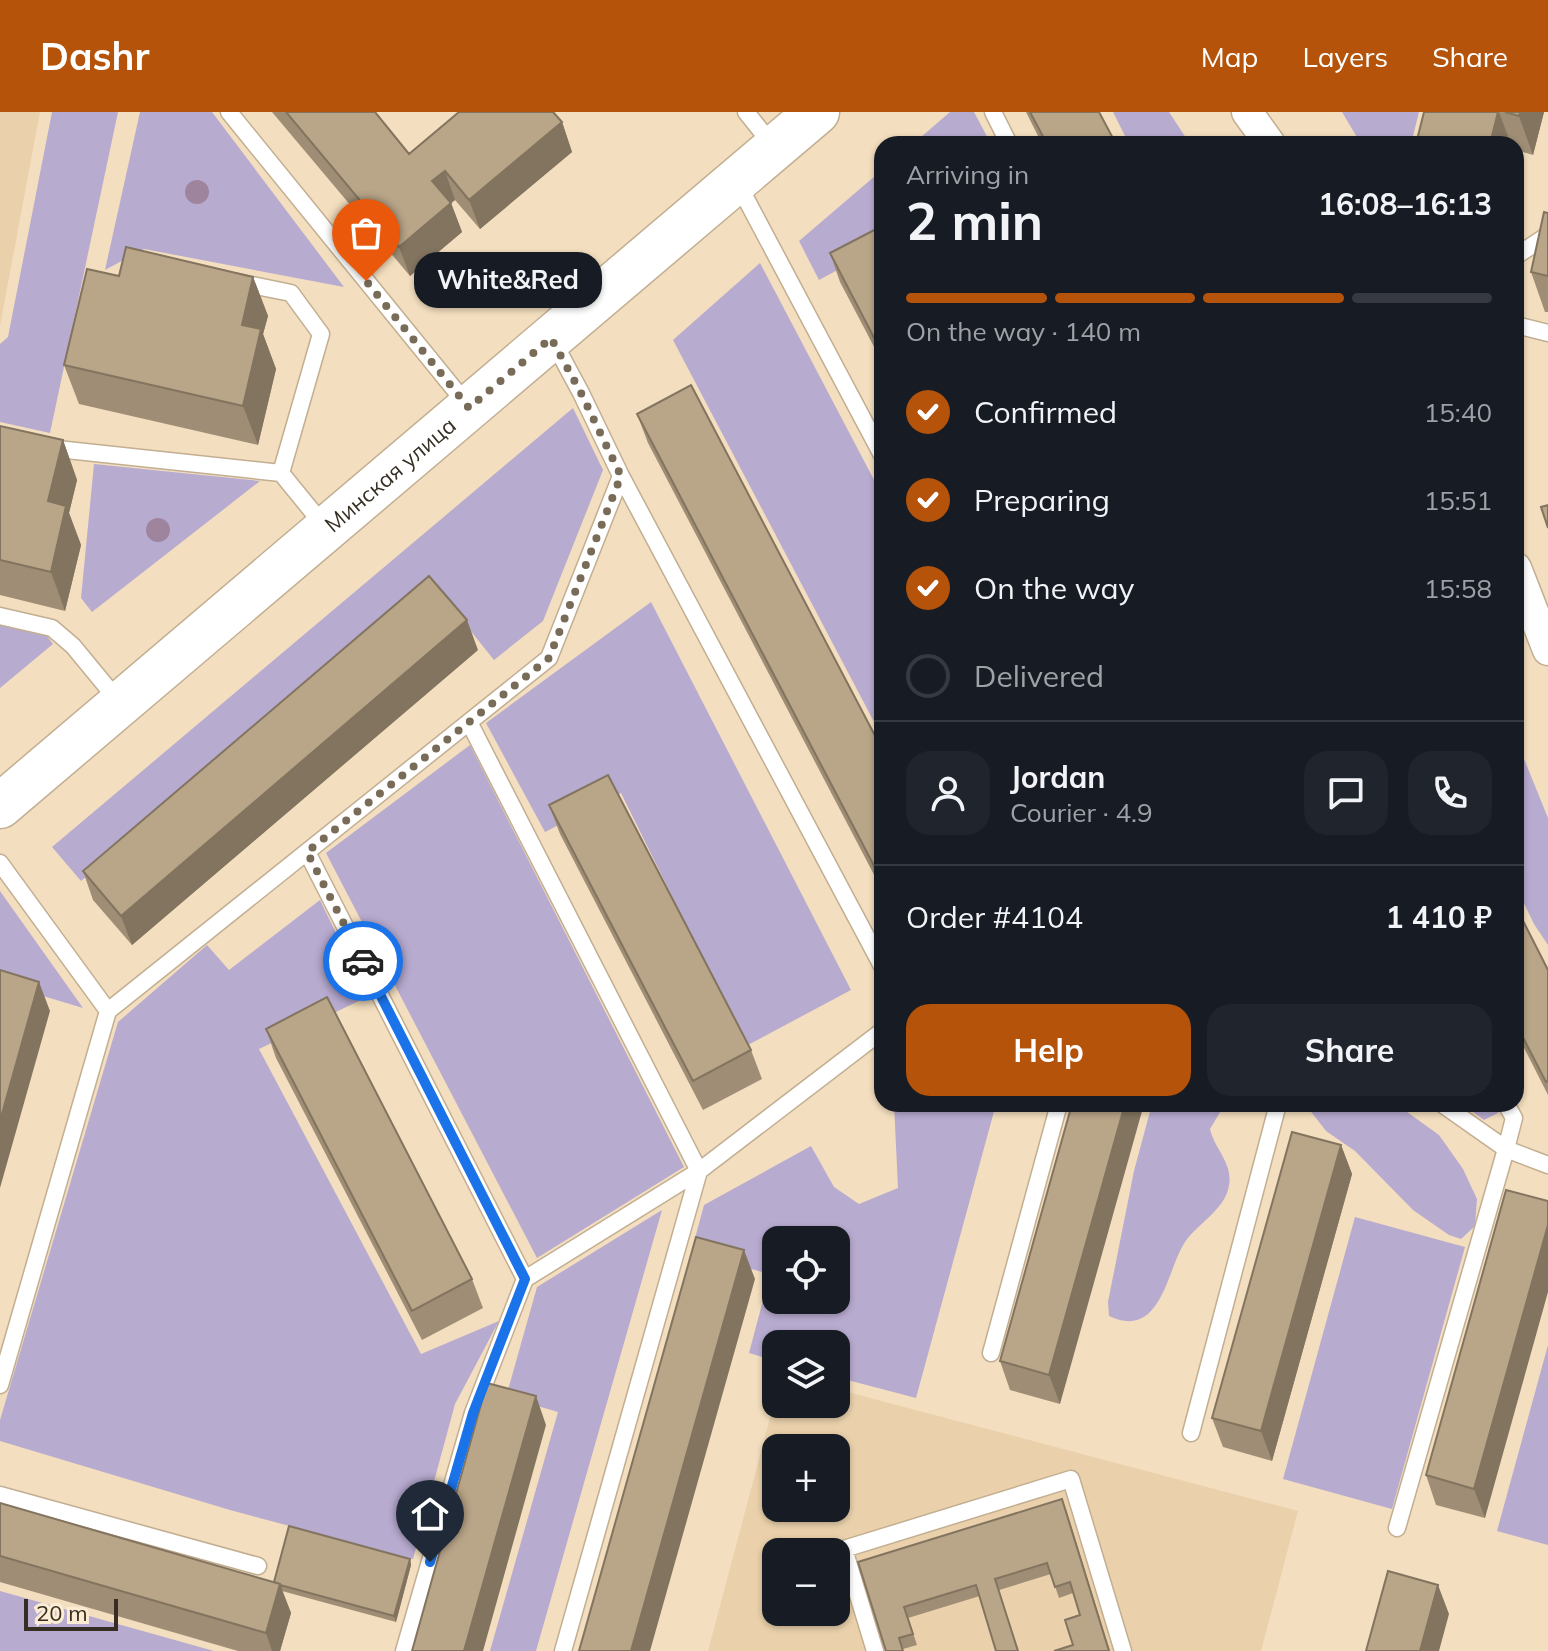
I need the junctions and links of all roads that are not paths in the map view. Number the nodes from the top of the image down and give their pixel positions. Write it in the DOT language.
graph roads {
  1 [pos="229,112"];
  2 [pos="746,112"];
  3 [pos="817,112"];
  4 [pos="993,112"];
  5 [pos="1247,112"];
  6 [pos="1005,136"];
  7 [pos="1264,136"];
  8 [pos="775,148"];
  9 [pos="736,181"];
  10 [pos="1548,235"];
  11 [pos="1524,251"];
  12 [pos="215,277"];
  13 [pos="1524,327"];
  14 [pos="1548,333"];
  15 [pos="551,338"];
  16 [pos="469,408"];
  17 [pos="874,440"];
  18 [pos="28,444"];
  19 [pos="281,473"];
  20 [pos="621,476"];
  21 [pos="326,529"];
  22 [pos="1524,588"];
  23 [pos="0,616"];
  24 [pos="1548,650"];
  25 [pos="120,704"];
  26 [pos="469,722"];
  27 [pos="0,806"];
  28 [pos="307,852"];
  29 [pos="0,863"];
  30 [pos="874,951"];
  31 [pos="108,1011"];
  32 [pos="874,1037"];
  33 [pos="1057,1112"];
  34 [pos="1276,1112"];
  35 [pos="1453,1112"];
  36 [pos="1511,1112"];
  37 [pos="1506,1149"];
  38 [pos="1548,1165"];
  39 [pos="699,1171"];
  40 [pos="525,1279"];
  41 [pos="991,1353"];
  42 [pos="0,1385"];
  43 [pos="1191,1433"];
  44 [pos="0,1495"];
  45 [pos="1397,1528"];
  46 [pos="258,1566"];
  47 [pos="404,1651"];
  48 [pos="563,1651"];
  49 [pos="875,1651"];
  50 [pos="1123,1651"];
  1 -- 16 [label="lane"];
  2 -- 8 [label="lane"];
  3 -- 8 [label="main road, Минская улица"];
  4 -- 6 [label="lane"];
  5 -- 7 [label="street"];
  8 -- 9 [label="main road, Минская улица"];
  9 -- 15 [label="main road, Минская улица"];
  9 -- 17 [label="lane"];
  10 -- 11 [label="lane"];
  12 -- 19 [label="lane"];
  13 -- 14 [label="lane"];
  15 -- 16 [label="main road, Минская улица"];
  15 -- 20 [label="lane"];
  16 -- 21 [label="main road, Минская улица"];
  18 -- 19 [label="lane"];
  19 -- 21 [label="lane"];
  20 -- 26 [label="lane"];
  20 -- 30 [label="lane"];
  21 -- 25 [label="main road, Минская улица"];
  22 -- 24 [label="street"];
  23 -- 25 [label="lane"];
  25 -- 27 [label="main road, Минская улица"];
  26 -- 28 [label="lane"];
  26 -- 39 [label="lane"];
  28 -- 31 [label="lane"];
  28 -- 40 [label="lane"];
  29 -- 31 [label="lane"];
  31 -- 42 [label="lane"];
  32 -- 39 [label="lane"];
  33 -- 41 [label="lane"];
  34 -- 43 [label="lane"];
  35 -- 37 [label="lane"];
  36 -- 37 [label="lane"];
  37 -- 38 [label="lane"];
  37 -- 45 [label="lane"];
  39 -- 40 [label="lane"];
  39 -- 48 [label="lane"];
  40 -- 47 [label="lane"];
  44 -- 46 [label="lane"];
  49 -- 50 [label="lane"];
}
